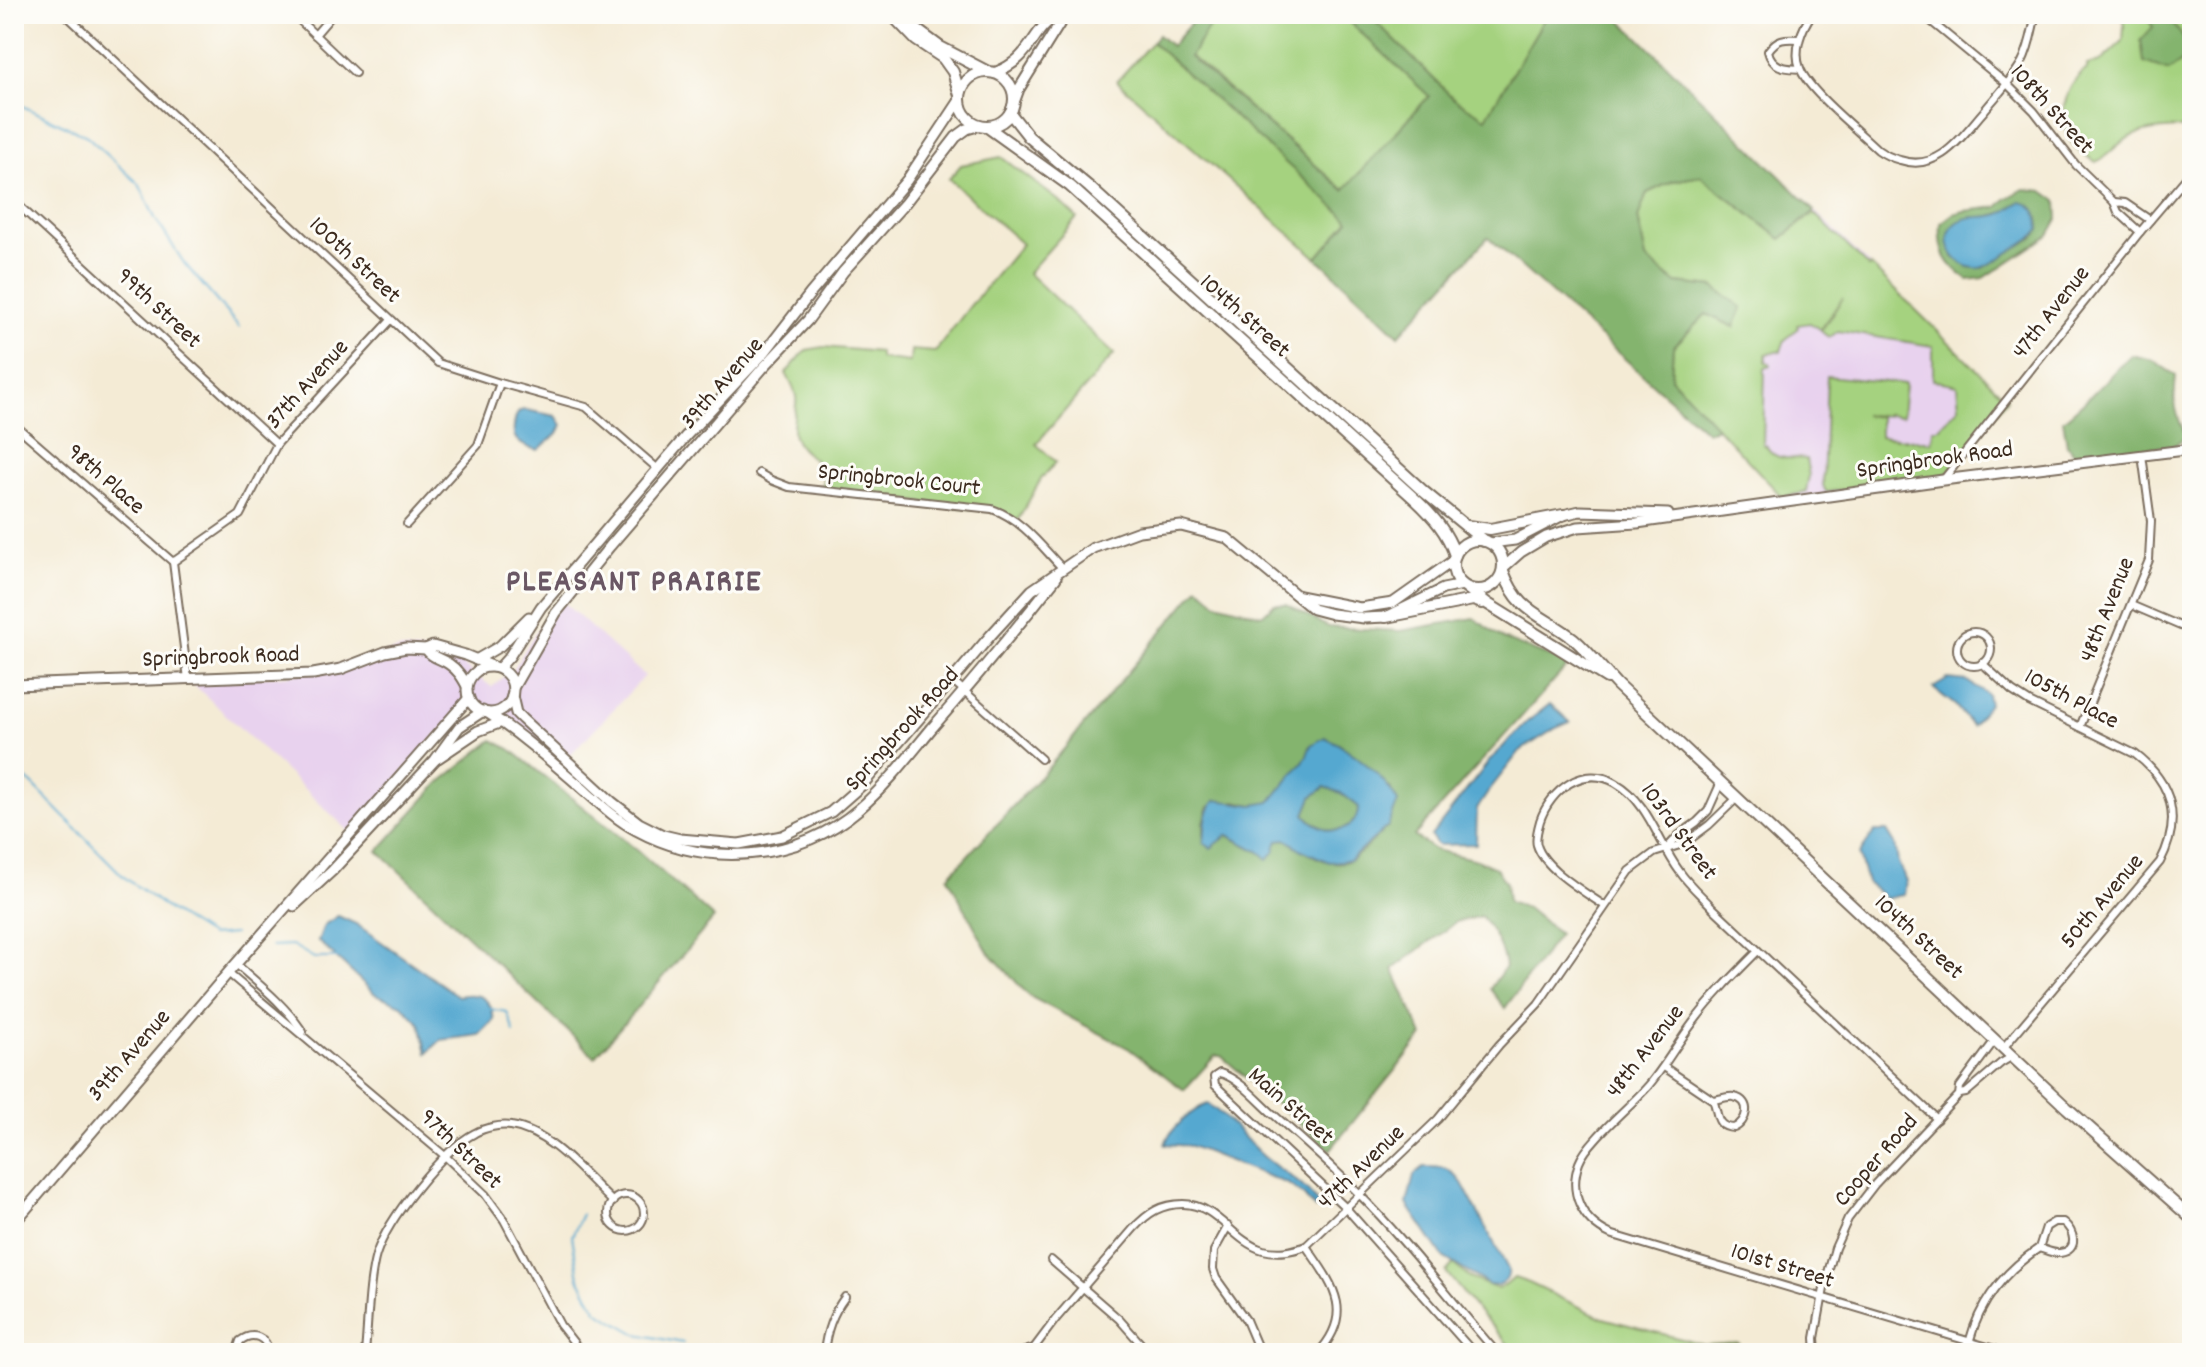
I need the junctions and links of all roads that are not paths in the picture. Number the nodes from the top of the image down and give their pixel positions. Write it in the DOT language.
graph roads {
  1 [pos="65,14"];
  2 [pos="293,14"];
  3 [pos="333,14"];
  4 [pos="894,14"];
  5 [pos="1060,14"];
  6 [pos="1812,14"];
  7 [pos="1922,14"];
  8 [pos="2036,14"];
  9 [pos="315,35"];
  10 [pos="1799,39"];
  11 [pos="1800,69"];
  12 [pos="991,72"];
  13 [pos="355,73"];
  14 [pos="2007,84"];
  15 [pos="960,98"];
  16 [pos="1011,110"];
  17 [pos="984,126"];
  18 [pos="2192,171"];
  19 [pos="895,194"];
  20 [pos="14,201"];
  21 [pos="2114,202"];
  22 [pos="905,203"];
  23 [pos="2150,220"];
  24 [pos="2140,232"];
  25 [pos="391,320"];
  26 [pos="500,383"];
  27 [pos="14,424"];
  28 [pos="277,444"];
  29 [pos="2192,449"];
  30 [pos="2142,455"];
  31 [pos="658,469"];
  32 [pos="759,473"];
  33 [pos="1943,480"];
  34 [pos="1563,515"];
  35 [pos="1683,515"];
  36 [pos="407,524"];
  37 [pos="1466,526"];
  38 [pos="1487,542"];
  39 [pos="1454,558"];
  40 [pos="173,562"];
  41 [pos="1063,569"];
  42 [pos="1504,569"];
  43 [pos="1465,587"];
  44 [pos="1295,595"];
  45 [pos="1488,604"];
  46 [pos="2131,605"];
  47 [pos="541,607"];
  48 [pos="1386,617"];
  49 [pos="2192,631"];
  50 [pos="426,649"];
  51 [pos="476,660"];
  52 [pos="1982,663"];
  53 [pos="496,668"];
  54 [pos="188,679"];
  55 [pos="953,681"];
  56 [pos="14,685"];
  57 [pos="1617,685"];
  58 [pos="467,686"];
  59 [pos="512,692"];
  60 [pos="965,692"];
  61 [pos="469,698"];
  62 [pos="486,712"];
  63 [pos="502,722"];
  64 [pos="2080,727"];
  65 [pos="1041,759"];
  66 [pos="435,760"];
  67 [pos="2147,763"];
  68 [pos="1721,781"];
  69 [pos="1738,797"];
  70 [pos="1666,849"];
  71 [pos="1605,906"];
  72 [pos="278,916"];
  73 [pos="1758,951"];
  74 [pos="236,964"];
  75 [pos="228,973"];
  76 [pos="308,1038"];
  77 [pos="2000,1043"];
  78 [pos="2013,1056"];
  79 [pos="1664,1067"];
  80 [pos="1960,1094"];
  81 [pos="1713,1100"];
  82 [pos="1937,1119"];
  83 [pos="445,1156"];
  84 [pos="1575,1183"];
  85 [pos="1360,1194"];
  86 [pos="613,1202"];
  87 [pos="1346,1208"];
  88 [pos="2191,1216"];
  89 [pos="14,1223"];
  90 [pos="1228,1226"];
  91 [pos="1306,1246"];
  92 [pos="2039,1248"];
  93 [pos="1051,1260"];
  94 [pos="1084,1288"];
  95 [pos="845,1297"];
  96 [pos="1822,1298"];
  97 [pos="1484,1339"];
  98 [pos="1969,1341"];
  99 [pos="1036,1350"];
  100 [pos="270,1352"];
  101 [pos="1472,1352"];
  102 [pos="236,1353"];
  103 [pos="281,1353"];
  104 [pos="365,1353"];
  105 [pos="582,1353"];
  106 [pos="824,1353"];
  107 [pos="1019,1353"];
  108 [pos="1149,1353"];
  109 [pos="1260,1353"];
  110 [pos="1318,1353"];
  111 [pos="1497,1353"];
  112 [pos="1816,1353"];
  113 [pos="1967,1353"];
  114 [pos="2008,1353"];
  1 -- 25 [label="street, 100th Street"];
  2 -- 9 [label="street"];
  3 -- 9 [label="street"];
  4 -- 12 [label="main road"];
  4 -- 15 [label="main road"];
  5 -- 12 [label="street"];
  5 -- 16 [label="street"];
  6 -- 10 [label="street"];
  7 -- 14 [label="street, 108th Street"];
  8 -- 14 [label="street"];
  9 -- 13 [label="street"];
  10 -- 11 [label="street"];
  10 -- 11 [label="street"];
  11 -- 14 [label="street"];
  12 -- 15 [label="main road"];
  12 -- 16 [label="main road"];
  14 -- 21 [label="street, 108th Street"];
  15 -- 17 [label="main road"];
  15 -- 19 [label="street, 39th Avenue"];
  16 -- 17 [label="main road"];
  16 -- 37 [label="main road, 104th Street"];
  17 -- 22 [label="street, 39th Avenue"];
  17 -- 39 [label="main road, 104th Street"];
  18 -- 23 [label="street, 47th Avenue"];
  19 -- 22 [label="street"];
  19 -- 31 [label="street, 39th Avenue"];
  20 -- 28 [label="street, 99th Street"];
  21 -- 23 [label="street, 108th Street"];
  21 -- 24 [label="street, 108th Street"];
  22 -- 59 [label="street, 39th Avenue"];
  23 -- 24 [label="street, 47th Avenue"];
  24 -- 33 [label="street, 47th Avenue"];
  25 -- 26 [label="street, 100th Street"];
  25 -- 28 [label="street, 37th Avenue"];
  26 -- 31 [label="street, 100th Street"];
  26 -- 36 [label="street"];
  27 -- 40 [label="street, 98th Place"];
  28 -- 40 [label="street, 37th Avenue"];
  29 -- 30 [label="street, Springbrook Road"];
  30 -- 33 [label="street, Springbrook Road"];
  30 -- 46 [label="street, 48th Avenue"];
  31 -- 47 [label="street, 39th Avenue"];
  32 -- 41 [label="street, Springbrook Court"];
  33 -- 35 [label="street, Springbrook Road"];
  34 -- 35 [label="street, Springbrook Road"];
  34 -- 37 [label="main road"];
  34 -- 38 [label="street, Springbrook Road"];
  35 -- 42 [label="street, Springbrook Road"];
  37 -- 38 [label="main road, 104th Street"];
  38 -- 39 [label="main road"];
  38 -- 42 [label="main road"];
  39 -- 43 [label="main road"];
  39 -- 44 [label="street, Springbrook Road"];
  40 -- 54 [label="street"];
  41 -- 44 [label="street, Springbrook Road"];
  41 -- 55 [label="street, Springbrook Road"];
  41 -- 60 [label="street, Springbrook Road"];
  42 -- 43 [label="main road"];
  42 -- 57 [label="main road, 104th Street"];
  43 -- 45 [label="main road, 104th Street"];
  43 -- 48 [label="street, Springbrook Road"];
  44 -- 48 [label="street, Springbrook Road"];
  45 -- 48 [label="main road"];
  45 -- 57 [label="main road, 104th Street"];
  46 -- 49 [label="street"];
  46 -- 64 [label="street, 48th Avenue"];
  47 -- 51 [label="street"];
  47 -- 53 [label="street, 39th Avenue"];
  50 -- 51 [label="street, Springbrook Road"];
  50 -- 54 [label="street, Springbrook Road"];
  50 -- 58 [label="street"];
  51 -- 53 [label="street, Springbrook Road"];
  52 -- 52 [label="street, 105th Place"];
  52 -- 64 [label="street, 105th Place"];
  53 -- 58 [label="street"];
  53 -- 59 [label="street"];
  54 -- 56 [label="street, Springbrook Road"];
  55 -- 59 [label="street, Springbrook Road"];
  55 -- 60 [label="street"];
  57 -- 68 [label="main road, 104th Street"];
  58 -- 61 [label="street"];
  59 -- 62 [label="street"];
  60 -- 63 [label="street, Springbrook Road"];
  60 -- 65 [label="street"];
  61 -- 62 [label="street"];
  61 -- 72 [label="street, 39th Avenue"];
  62 -- 63 [label="street, Springbrook Road"];
  62 -- 66 [label="street, 39th Avenue"];
  63 -- 66 [label="street"];
  64 -- 67 [label="street, 105th Place"];
  66 -- 72 [label="street, 39th Avenue"];
  67 -- 77 [label="street, 50th Avenue"];
  68 -- 69 [label="main road, 104th Street"];
  68 -- 70 [label="street"];
  69 -- 70 [label="street"];
  69 -- 77 [label="main road, 104th Street"];
  70 -- 71 [label="street, 47th Avenue"];
  70 -- 71 [label="street, 103rd Street"];
  70 -- 73 [label="street, 103rd Street"];
  71 -- 85 [label="street, 47th Avenue"];
  72 -- 74 [label="street, 39th Avenue"];
  73 -- 79 [label="street, 48th Avenue"];
  73 -- 82 [label="street, 103rd Street"];
  74 -- 75 [label="street, 39th Avenue"];
  74 -- 76 [label="street, 97th Street"];
  75 -- 76 [label="street, 97th Street"];
  75 -- 89 [label="street, 39th Avenue"];
  76 -- 83 [label="street, 97th Street"];
  77 -- 78 [label="main road, 104th Street"];
  77 -- 80 [label="street, Cooper Road"];
  78 -- 80 [label="street, Cooper Road"];
  78 -- 88 [label="main road, 104th Street"];
  79 -- 81 [label="street"];
  79 -- 84 [label="street, 48th Avenue"];
  80 -- 82 [label="street, Cooper Road"];
  81 -- 81 [label="street"];
  82 -- 96 [label="street, Cooper Road"];
  83 -- 86 [label="street"];
  83 -- 104 [label="street"];
  83 -- 105 [label="street, 97th Street"];
  84 -- 96 [label="street, 101st Street"];
  85 -- 87 [label="street, 47th Avenue"];
  85 -- 87 [label="street, Main Street"];
  85 -- 97 [label="street, Main Street"];
  86 -- 86 [label="street"];
  87 -- 91 [label="street, 47th Avenue"];
  87 -- 101 [label="street, Main Street"];
  90 -- 91 [label="street"];
  90 -- 94 [label="street"];
  90 -- 109 [label="street"];
  91 -- 110 [label="street"];
  92 -- 92 [label="street"];
  92 -- 98 [label="street"];
  93 -- 94 [label="street"];
  94 -- 99 [label="street"];
  94 -- 108 [label="street"];
  95 -- 106 [label="street"];
  96 -- 98 [label="street, 101st Street"];
  96 -- 112 [label="street, Cooper Road"];
  97 -- 101 [label="street"];
  97 -- 111 [label="street, Main Street"];
  98 -- 113 [label="street"];
  98 -- 114 [label="street, 101st Street"];
  99 -- 107 [label="street"];
  100 -- 102 [label="street"];
  100 -- 103 [label="street"];
}
